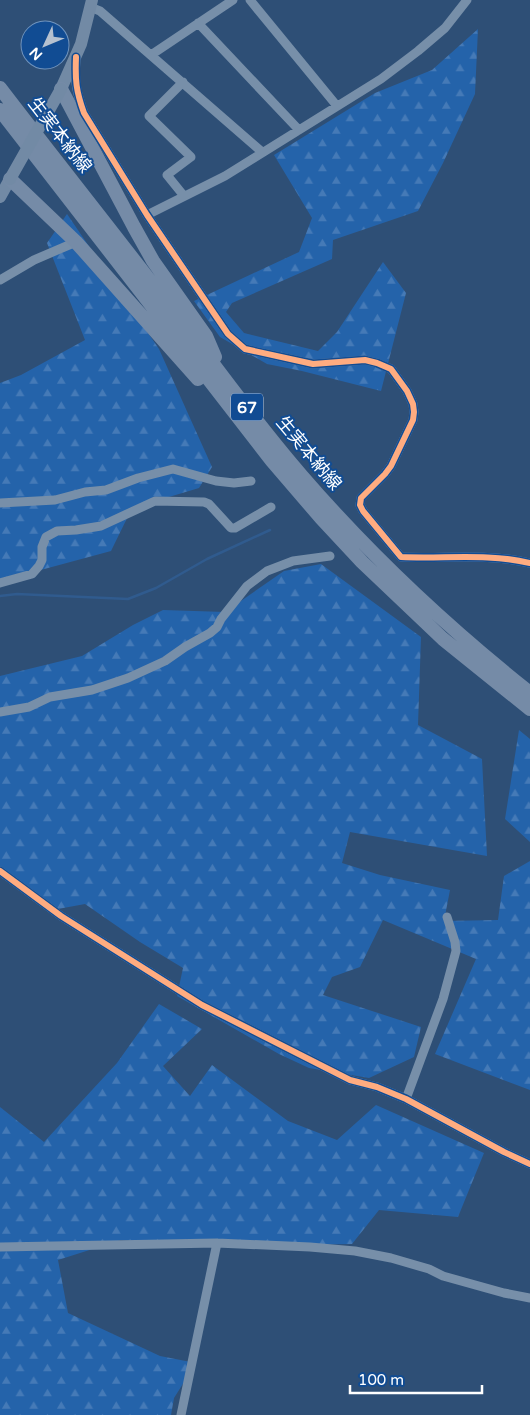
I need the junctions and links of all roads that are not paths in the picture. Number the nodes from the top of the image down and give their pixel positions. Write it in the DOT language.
graph roads {
  1 [pos="233,0"];
  2 [pos="250,0"];
  3 [pos="467,0"];
  4 [pos="91,4"];
  5 [pos="198,23"];
  6 [pos="151,54"];
  7 [pos="76,57"];
  8 [pos="182,82"];
  9 [pos="0,88"];
  10 [pos="61,89"];
  11 [pos="337,106"];
  12 [pos="0,110"];
  13 [pos="299,130"];
  14 [pos="262,152"];
  15 [pos="10,179"];
  16 [pos="184,196"];
  17 [pos="0,197"];
  18 [pos="147,215"];
  19 [pos="76,242"];
  20 [pos="0,280"];
  21 [pos="222,375"];
  22 [pos="272,461"];
  23 [pos="251,482"];
  24 [pos="0,503"];
  25 [pos="271,507"];
  26 [pos="330,556"];
  27 [pos="530,563"];
  28 [pos="0,583"];
  29 [pos="530,692"];
  30 [pos="530,709"];
  31 [pos="0,712"];
  32 [pos="0,871"];
  33 [pos="446,917"];
  34 [pos="406,1099"];
  35 [pos="530,1164"];
  36 [pos="217,1243"];
  37 [pos="0,1247"];
  38 [pos="530,1298"];
  39 [pos="180,1415"];
  1 -- 5 [label="street"];
  2 -- 11 [label="street"];
  3 -- 11 [label="street"];
  4 -- 6 [label="street"];
  4 -- 7 [label="street"];
  5 -- 6 [label="street"];
  5 -- 13 [label="street"];
  6 -- 8 [label="street"];
  7 -- 10 [label="street"];
  7 -- 18 [label="street"];
  8 -- 14 [label="street"];
  8 -- 16 [label="street"];
  9 -- 21 [label="main road, 生実本納線 / 67"];
  10 -- 15 [label="street, bridge"];
  10 -- 21 [label="main road, 67"];
  11 -- 13 [label="street"];
  12 -- 22 [label="main road, 生実本納線 / 67"];
  13 -- 14 [label="street"];
  14 -- 16 [label="street"];
  15 -- 17 [label="street"];
  15 -- 19 [label="main road, 67"];
  16 -- 18 [label="street"];
  18 -- 27 [label="street"];
  19 -- 20 [label="street"];
  19 -- 22 [label="main road, 67"];
  21 -- 29 [label="main road, 生実本納線 / 67"];
  22 -- 30 [label="main road, 生実本納線 / 67"];
  23 -- 24 [label="street"];
  25 -- 28 [label="street"];
  26 -- 31 [label="street"];
  32 -- 34 [label="street"];
  33 -- 34 [label="street"];
  34 -- 35 [label="street"];
  36 -- 37 [label="street"];
  36 -- 38 [label="street"];
  36 -- 39 [label="street"];
}
